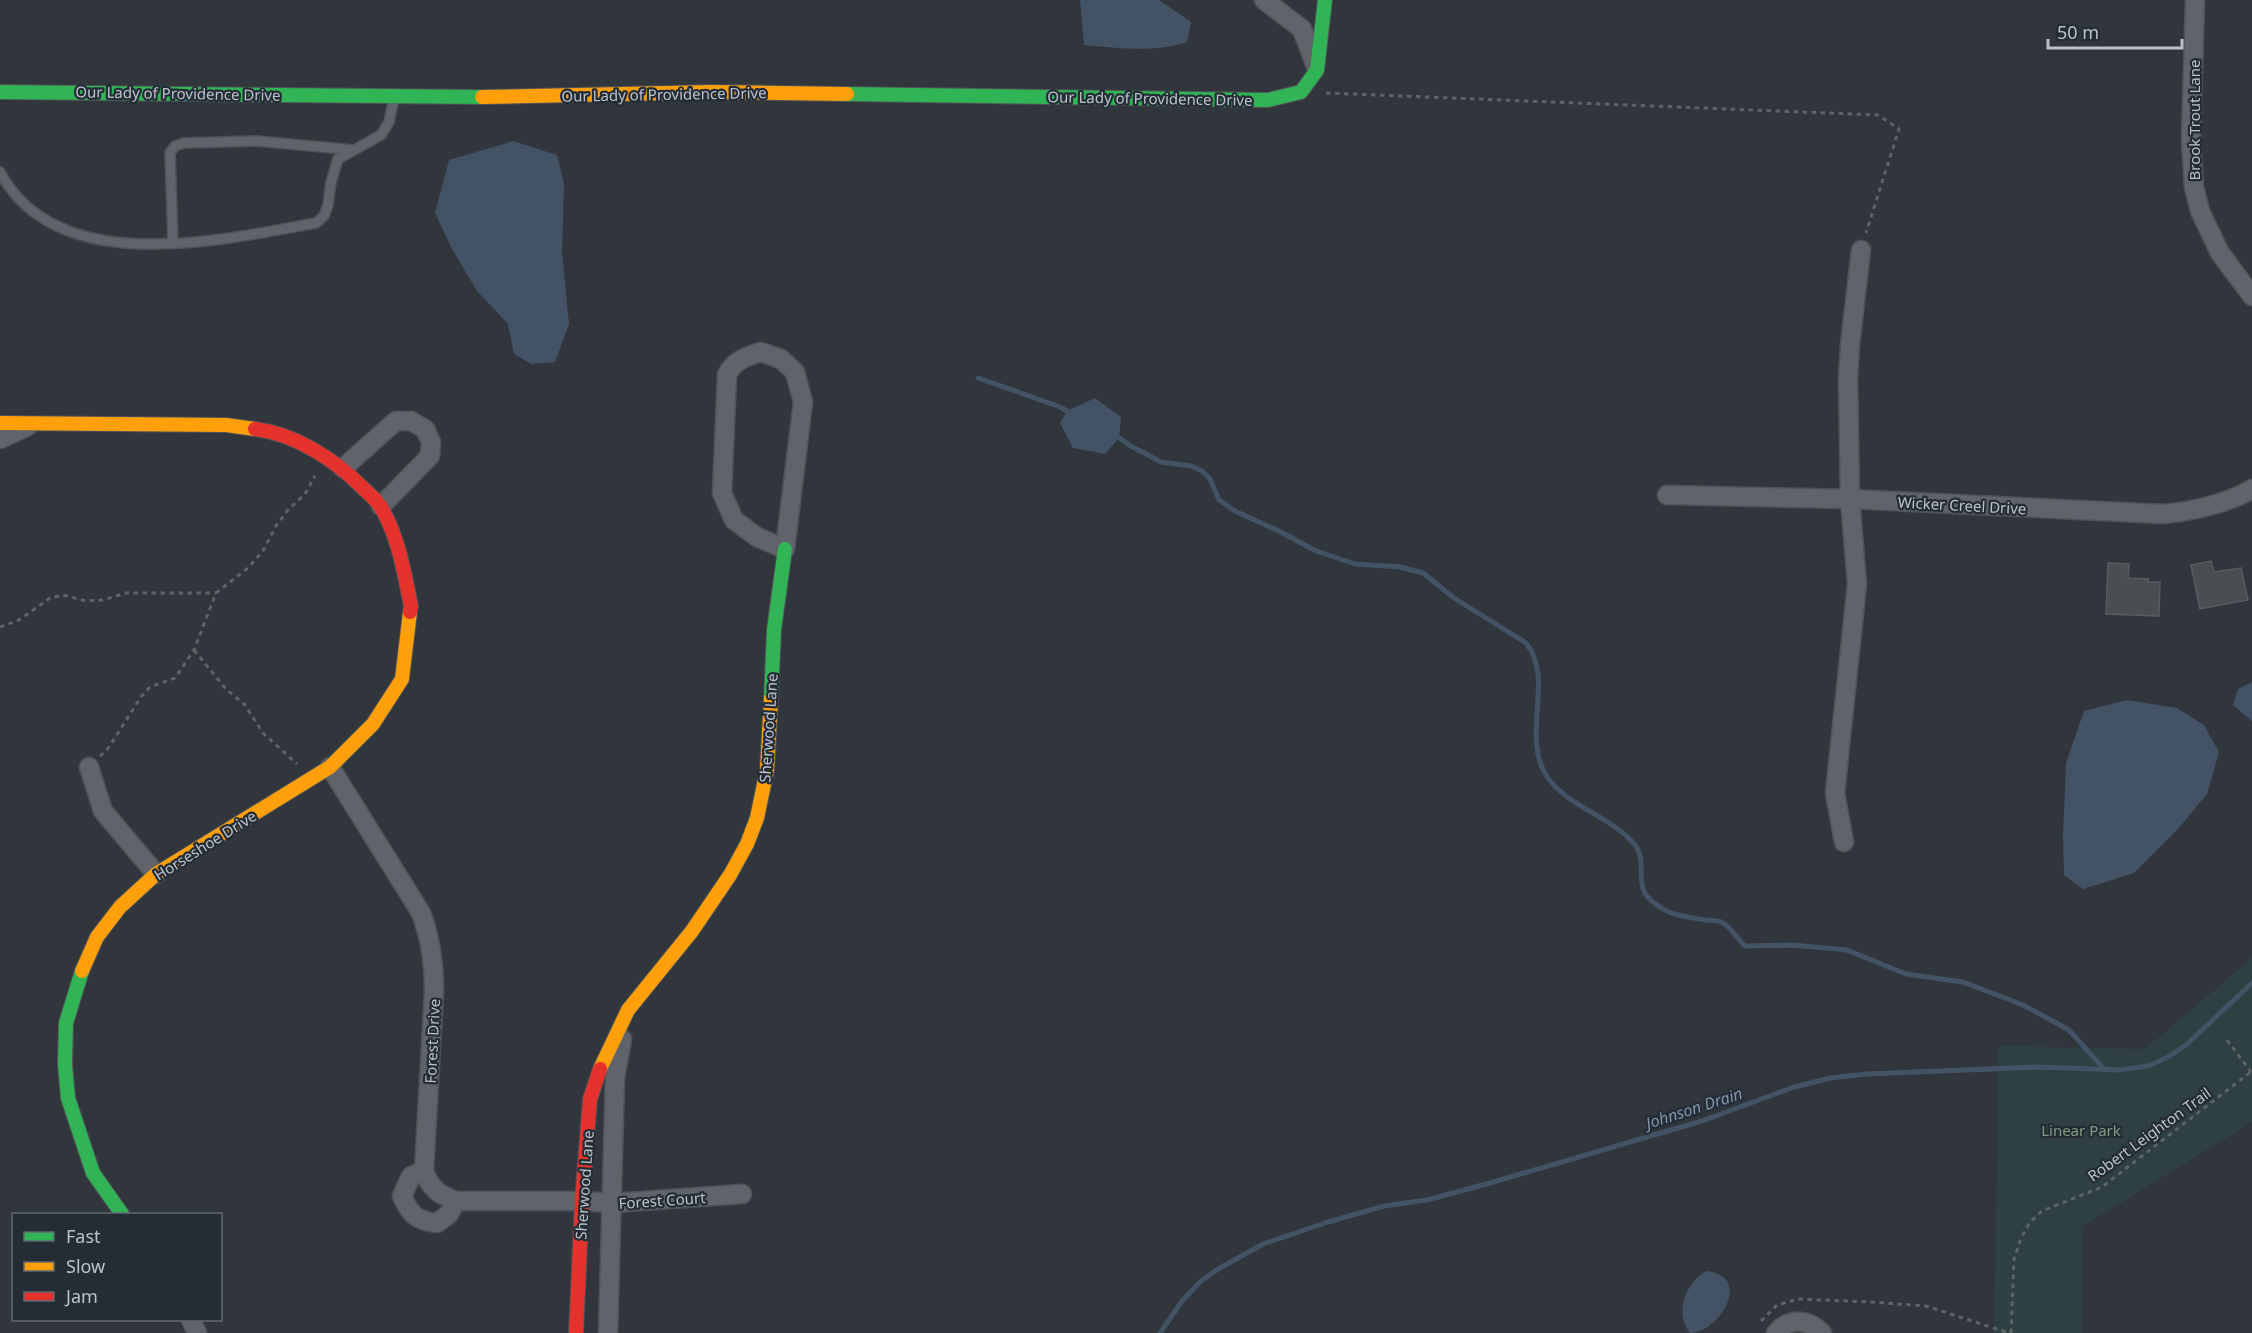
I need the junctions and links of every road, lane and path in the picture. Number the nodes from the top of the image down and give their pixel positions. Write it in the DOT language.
graph roads {
  1 [pos="1264,0"];
  2 [pos="1325,0"];
  3 [pos="2195,0"];
  4 [pos="1317,70"];
  5 [pos="0,92"];
  6 [pos="1300,92"];
  7 [pos="395,95"];
  8 [pos="354,150"];
  9 [pos="0,172"];
  10 [pos="173,243"];
  11 [pos="1861,250"];
  12 [pos="2252,296"];
  13 [pos="0,423"];
  14 [pos="33,424"];
  15 [pos="0,439"];
  16 [pos="336,464"];
  17 [pos="2252,489"];
  18 [pos="1667,495"];
  19 [pos="1850,500"];
  20 [pos="381,506"];
  21 [pos="785,549"];
  22 [pos="216,593"];
  23 [pos="0,627"];
  24 [pos="194,650"];
  25 [pos="89,767"];
  26 [pos="330,767"];
  27 [pos="308,779"];
  28 [pos="1844,842"];
  29 [pos="156,874"];
  30 [pos="628,1010"];
  31 [pos="2227,1040"];
  32 [pos="2252,1072"];
  33 [pos="424,1171"];
  34 [pos="742,1194"];
  35 [pos="456,1201"];
  36 [pos="582,1201"];
  37 [pos="613,1203"];
  38 [pos="121,1213"];
  39 [pos="1759,1324"];
  40 [pos="576,1333"];
  41 [pos="608,1333"];
  42 [pos="1776,1333"];
  43 [pos="1822,1333"];
  44 [pos="2010,1333"];
  1 -- 4 [label="street"];
  2 -- 4 [label="street"];
  3 -- 12 [label="street, Brook Trout Lane"];
  4 -- 6 [label="street"];
  5 -- 7 [label="street, Our Lady of Providence Drive"];
  6 -- 7 [label="street, Our Lady of Providence Drive"];
  6 -- 11 [label="path"];
  7 -- 8 [label="lane"];
  8 -- 10 [label="lane"];
  8 -- 10 [label="lane"];
  9 -- 10 [label="lane"];
  11 -- 19 [label="street"];
  13 -- 14 [label="street, Horseshoe Drive"];
  14 -- 15 [label="street, Horseshoe Drive"];
  14 -- 16 [label="street, Horseshoe Drive"];
  16 -- 20 [label="street, Horseshoe Drive"];
  16 -- 20 [label="street"];
  16 -- 22 [label="path"];
  17 -- 19 [label="street, Wicker Creel Drive"];
  18 -- 19 [label="street, Wicker Creel Drive"];
  19 -- 28 [label="street"];
  20 -- 26 [label="street, Horseshoe Drive"];
  21 -- 21 [label="street, Sherwood Lane"];
  21 -- 30 [label="street, Sherwood Lane"];
  22 -- 23 [label="path"];
  22 -- 24 [label="path"];
  24 -- 25 [label="path"];
  24 -- 27 [label="path"];
  25 -- 29 [label="street"];
  26 -- 27 [label="street, Horseshoe Drive"];
  26 -- 33 [label="street, Forest Drive"];
  27 -- 29 [label="street, Horseshoe Drive"];
  29 -- 38 [label="street, Horseshoe Drive"];
  30 -- 36 [label="street, Sherwood Lane"];
  30 -- 37 [label="street, Sherwood Lane"];
  31 -- 32 [label="path"];
  32 -- 44 [label="path, Robert Leighton Trail"];
  33 -- 35 [label="street"];
  33 -- 35 [label="street"];
  34 -- 37 [label="street, Forest Court"];
  35 -- 36 [label="street"];
  36 -- 37 [label="street, Forest Court"];
  36 -- 40 [label="street, Sherwood Lane"];
  37 -- 41 [label="street, Sherwood Lane"];
  39 -- 44 [label="path"];
  42 -- 43 [label="street"];
}
